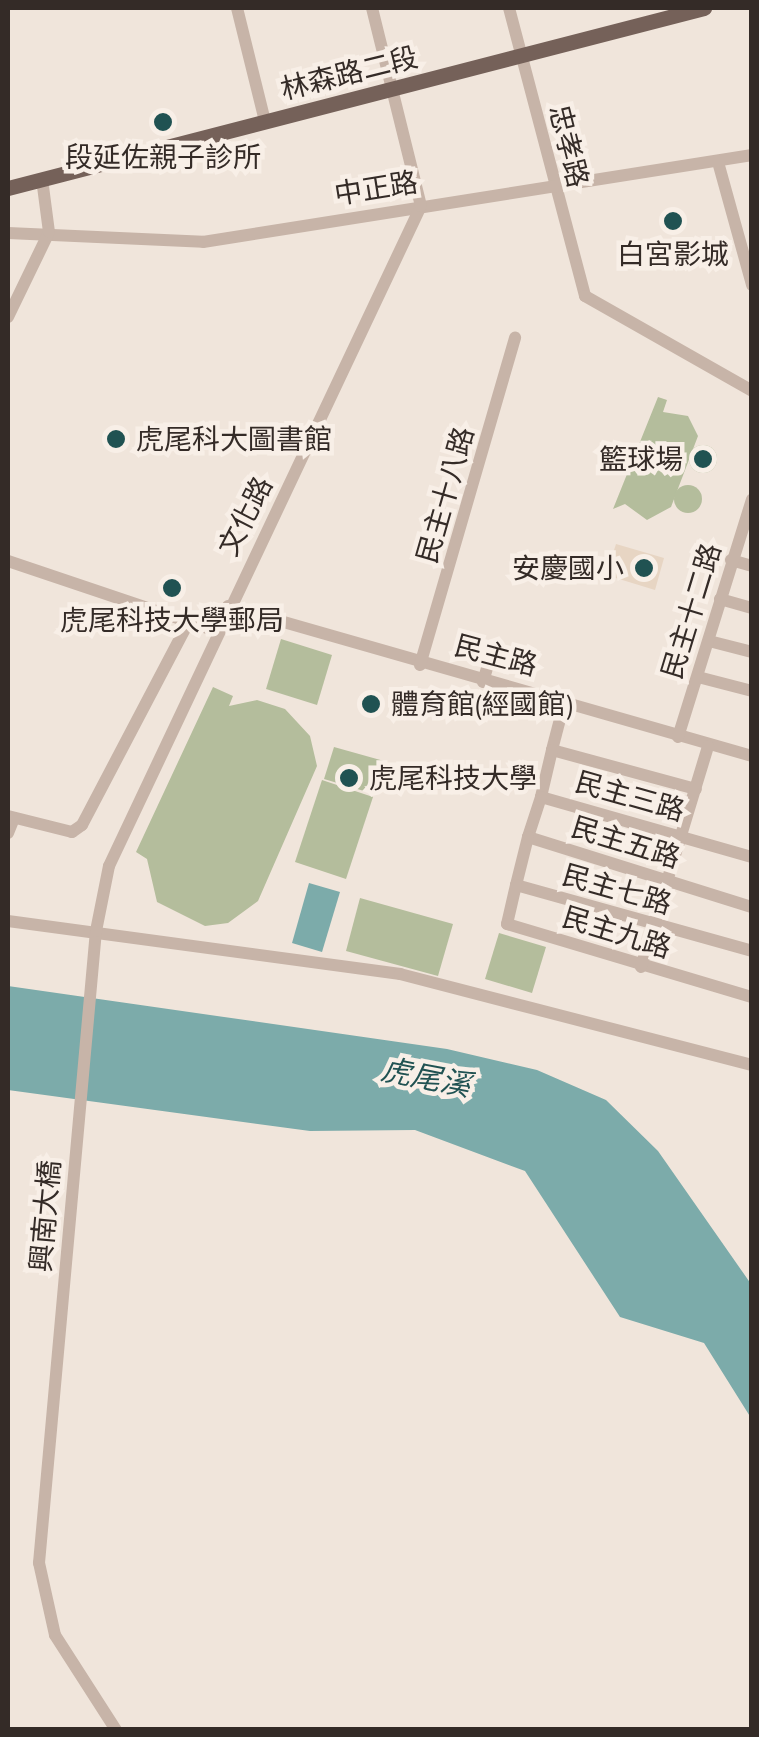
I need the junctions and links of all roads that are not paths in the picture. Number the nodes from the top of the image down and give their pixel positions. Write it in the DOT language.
graph roads {
  1 [pos="236,8"];
  2 [pos="372,8"];
  3 [pos="509,8"];
  4 [pos="693,9"];
  5 [pos="521,55"];
  6 [pos="393,88"];
  7 [pos="264,121"];
  8 [pos="752,155"];
  9 [pos="718,162"];
  10 [pos="42,178"];
  11 [pos="553,185"];
  12 [pos="8,188"];
  13 [pos="421,206"];
  14 [pos="49,232"];
  15 [pos="8,233"];
  16 [pos="752,285"];
  17 [pos="8,317"];
  18 [pos="515,338"];
  19 [pos="752,392"];
  20 [pos="752,499"];
  21 [pos="748,522"];
  22 [pos="732,560"];
  23 [pos="8,562"];
  24 [pos="752,566"];
  25 [pos="720,599"];
  26 [pos="228,606"];
  27 [pos="752,608"];
  28 [pos="188,623"];
  29 [pos="216,631"];
  30 [pos="709,641"];
  31 [pos="493,646"];
  32 [pos="752,652"];
  33 [pos="420,665"];
  34 [pos="698,677"];
  35 [pos="484,681"];
  36 [pos="752,691"];
  37 [pos="564,704"];
  38 [pos="678,737"];
  39 [pos="708,748"];
  40 [pos="552,750"];
  41 [pos="752,760"];
  42 [pos="696,788"];
  43 [pos="541,797"];
  44 [pos="11,817"];
  45 [pos="8,833"];
  46 [pos="682,837"];
  47 [pos="528,838"];
  48 [pos="752,857"];
  49 [pos="668,882"];
  50 [pos="516,885"];
  51 [pos="752,906"];
  52 [pos="8,921"];
  53 [pos="654,926"];
  54 [pos="96,931"];
  55 [pos="752,951"];
  56 [pos="641,967"];
  57 [pos="752,998"];
  58 [pos="752,1065"];
  59 [pos="116,1730"];
  1 -- 7 [label="street"];
  2 -- 6 [label="street"];
  3 -- 5 [label="street, 忠孝路"];
  4 -- 5 [label="main road, 林森路二段"];
  5 -- 6 [label="main road, 林森路二段"];
  5 -- 11 [label="street, 忠孝路"];
  6 -- 7 [label="main road, 林森路二段"];
  6 -- 13 [label="street"];
  7 -- 10 [label="main road, 林森路二段"];
  8 -- 9 [label="street, 中正路"];
  9 -- 11 [label="street, 中正路"];
  9 -- 16 [label="street"];
  10 -- 12 [label="main road, 林森路二段"];
  10 -- 14 [label="street"];
  11 -- 13 [label="street, 中正路"];
  11 -- 19 [label="street, 忠孝路"];
  13 -- 14 [label="street, 中正路"];
  13 -- 26 [label="street, 文化路"];
  14 -- 15 [label="street, 中正路"];
  14 -- 17 [label="street"];
  18 -- 33 [label="street, 民主十八路"];
  20 -- 21 [label="street, 民主十二路"];
  21 -- 22 [label="street, 民主十二路"];
  22 -- 24 [label="street"];
  22 -- 25 [label="street, 民主十二路"];
  23 -- 28 [label="street"];
  25 -- 27 [label="street"];
  25 -- 30 [label="street, 民主十二路"];
  26 -- 29 [label="street, 文化路"];
  26 -- 33 [label="street, 民主路"];
  28 -- 29 [label="street"];
  28 -- 44 [label="street"];
  29 -- 54 [label="street, 文化路"];
  30 -- 32 [label="street"];
  30 -- 34 [label="street, 民主十二路"];
  31 -- 35 [label="street"];
  33 -- 35 [label="street, 民主路"];
  34 -- 36 [label="street"];
  34 -- 38 [label="street, 民主十二路"];
  35 -- 37 [label="street, 民主路"];
  37 -- 38 [label="street, 民主路"];
  37 -- 39 [label="street"];
  37 -- 40 [label="street, 民主三路"];
  38 -- 39 [label="street, 民主路"];
  39 -- 41 [label="street, 民主路"];
  39 -- 42 [label="street"];
  40 -- 42 [label="street"];
  40 -- 43 [label="street, 民主三路"];
  42 -- 46 [label="street"];
  43 -- 46 [label="street, 民主三路"];
  43 -- 47 [label="street, 民主五路"];
  44 -- 45 [label="street"];
  46 -- 48 [label="street, 民主三路"];
  46 -- 49 [label="street"];
  47 -- 49 [label="street, 民主五路"];
  47 -- 50 [label="street"];
  49 -- 51 [label="street, 民主五路"];
  49 -- 53 [label="street"];
  50 -- 53 [label="street, 民主七路"];
  50 -- 56 [label="street, 民主九路"];
  52 -- 54 [label="street"];
  53 -- 55 [label="street, 民主七路"];
  53 -- 56 [label="street"];
  54 -- 58 [label="street"];
  54 -- 59 [label="street, 興南大橋"];
  56 -- 57 [label="street, 民主九路"];
}
